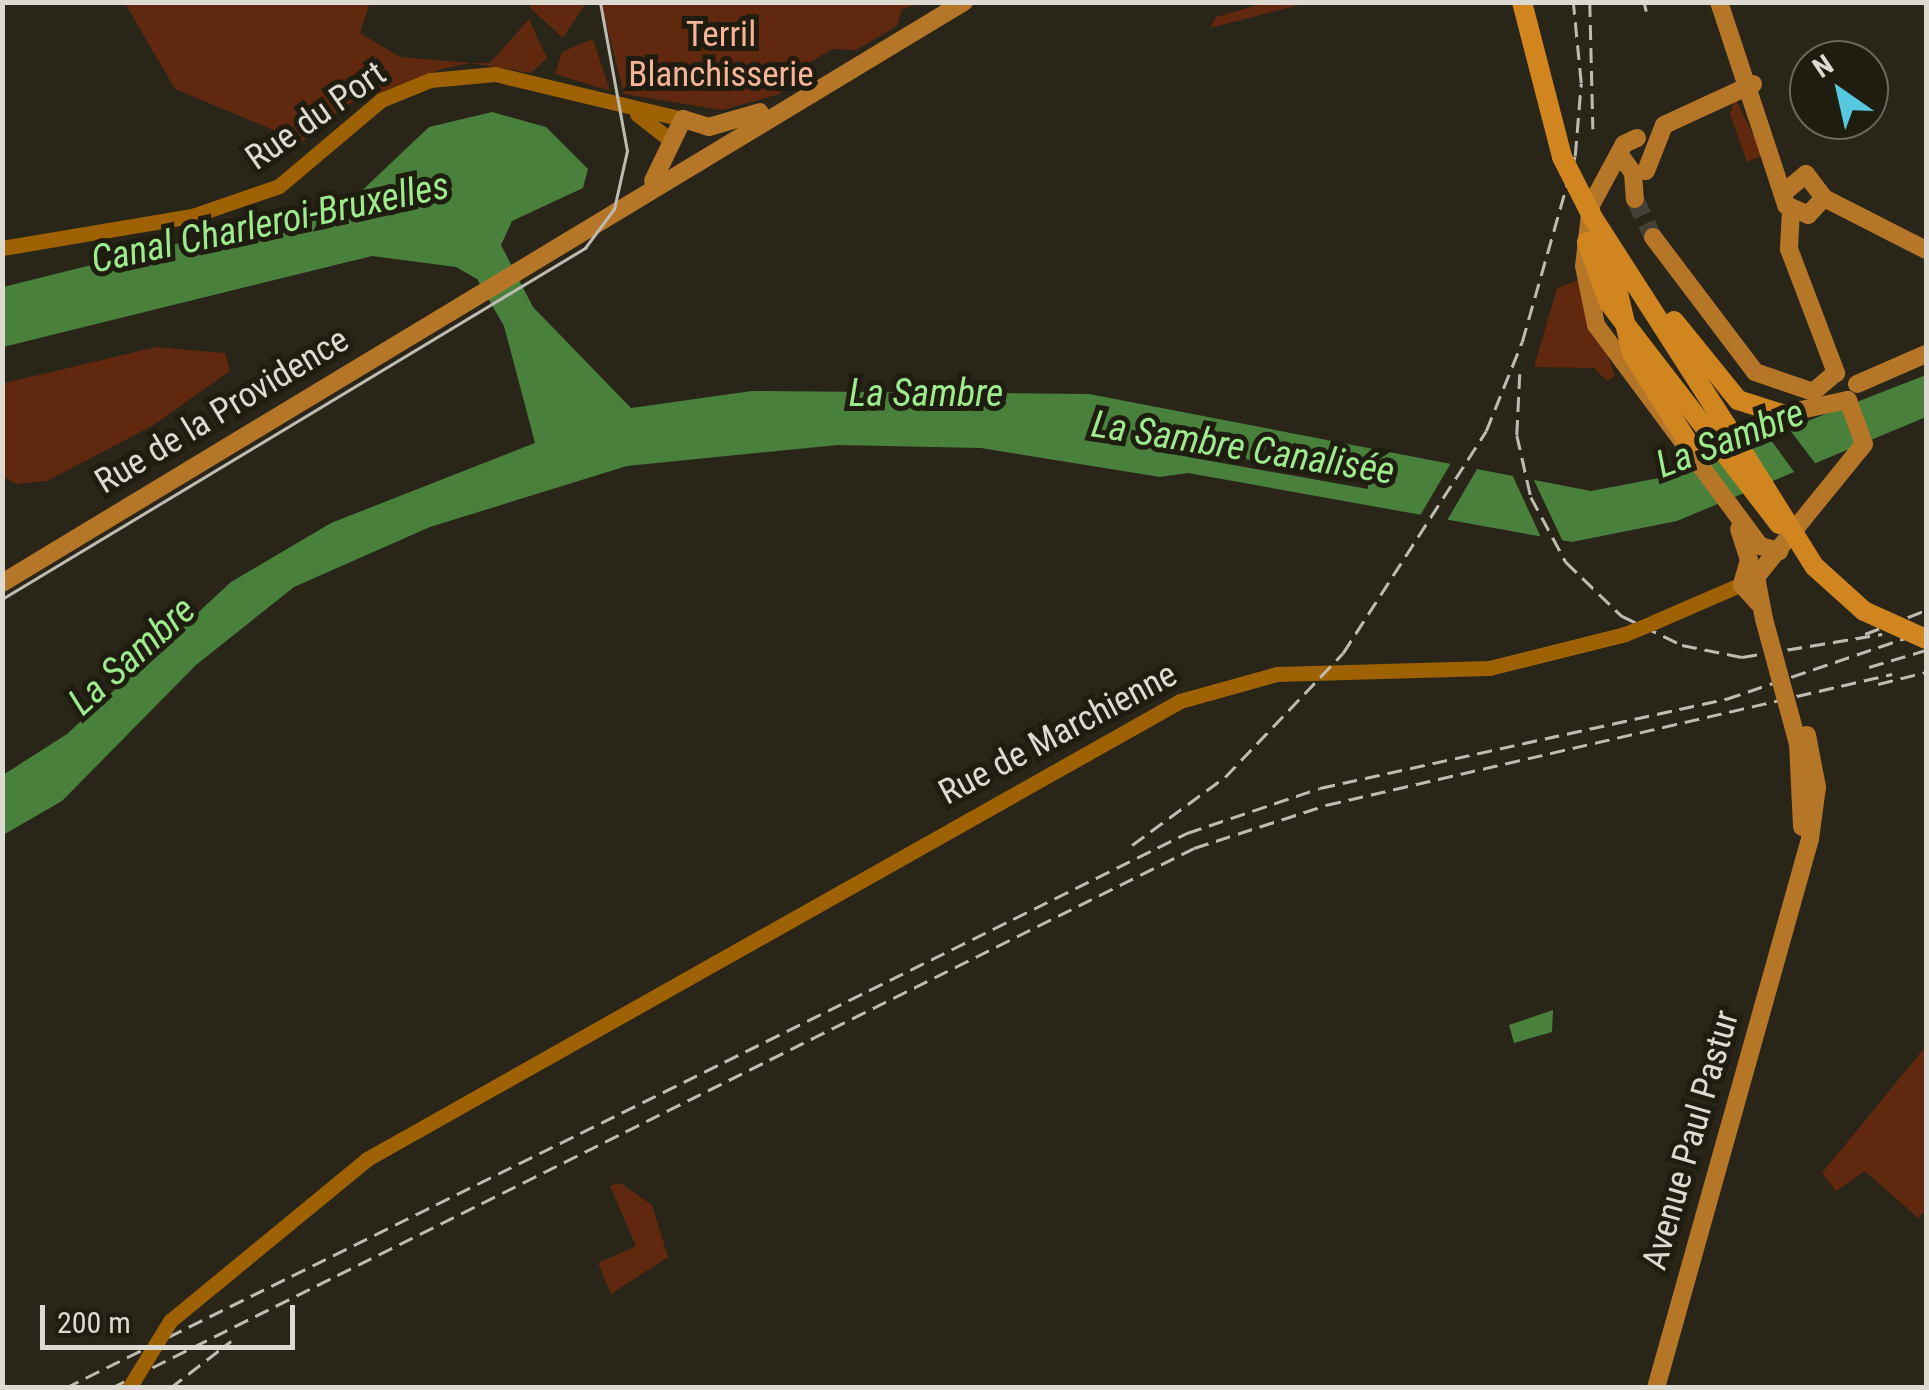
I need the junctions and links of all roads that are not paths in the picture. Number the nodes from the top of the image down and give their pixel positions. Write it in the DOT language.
graph roads {
  1 [pos="950,2"];
  2 [pos="964,2"];
  3 [pos="1719,2"];
  4 [pos="1521,3"];
  5 [pos="1749,86"];
  6 [pos="606,102"];
  7 [pos="684,120"];
  8 [pos="709,127"];
  9 [pos="1645,141"];
  10 [pos="670,143"];
  11 [pos="1620,155"];
  12 [pos="699,158"];
  13 [pos="1638,172"];
  14 [pos="1799,174"];
  15 [pos="1635,198"];
  16 [pos="1824,198"];
  17 [pos="1787,202"];
  18 [pos="624,209"];
  19 [pos="1653,237"];
  20 [pos="1596,240"];
  21 [pos="2,248"];
  22 [pos="1926,250"];
  23 [pos="1620,254"];
  24 [pos="1926,354"];
  25 [pos="1842,390"];
  26 [pos="1782,414"];
  27 [pos="1689,444"];
  28 [pos="1741,524"];
  29 [pos="1788,547"];
  30 [pos="1749,581"];
  31 [pos="2,583"];
  32 [pos="1926,640"];
  33 [pos="128,1388"];
  34 [pos="1656,1388"];
  1 -- 8 [label="main road"];
  2 -- 12 [label="main road"];
  3 -- 5 [label="main road"];
  4 -- 20 [label="highway, bridge"];
  5 -- 9 [label="main road, Avenue Paul Pastur"];
  5 -- 14 [label="main road"];
  5 -- 17 [label="main road"];
  6 -- 7 [label="main road, Rue du Port"];
  6 -- 10 [label="main road, Rue du Port"];
  6 -- 21 [label="main road, Rue du Port"];
  7 -- 8 [label="main road"];
  7 -- 10 [label="main road"];
  8 -- 12 [label="main road"];
  9 -- 11 [label="main road, Avenue Paul Pastur"];
  9 -- 13 [label="main road"];
  10 -- 12 [label="main road"];
  10 -- 18 [label="main road"];
  11 -- 13 [label="main road"];
  11 -- 20 [label="main road, Avenue Paul Pastur"];
  12 -- 18 [label="main road"];
  13 -- 15 [label="main road"];
  14 -- 16 [label="main road"];
  14 -- 17 [label="main road"];
  16 -- 17 [label="main road"];
  16 -- 22 [label="main road"];
  17 -- 25 [label="main road"];
  18 -- 31 [label="main road, Rue de la Providence"];
  19 -- 25 [label="main road"];
  20 -- 23 [label="highway, bridge"];
  20 -- 27 [label="highway, bridge"];
  20 -- 27 [label="main road, Avenue Paul Pastur"];
  20 -- 29 [label="highway, bridge"];
  23 -- 26 [label="highway"];
  23 -- 29 [label="highway, bridge"];
  24 -- 25 [label="main road"];
  25 -- 26 [label="main road"];
  25 -- 29 [label="main road"];
  27 -- 28 [label="main road, Avenue Paul Pastur"];
  28 -- 29 [label="main road"];
  28 -- 30 [label="main road, Avenue Paul Pastur"];
  29 -- 30 [label="main road"];
  29 -- 32 [label="highway, bridge"];
  30 -- 33 [label="main road, Rue de Marchienne, bridge"];
  30 -- 34 [label="main road, Avenue Paul Pastur, bridge"];
}
